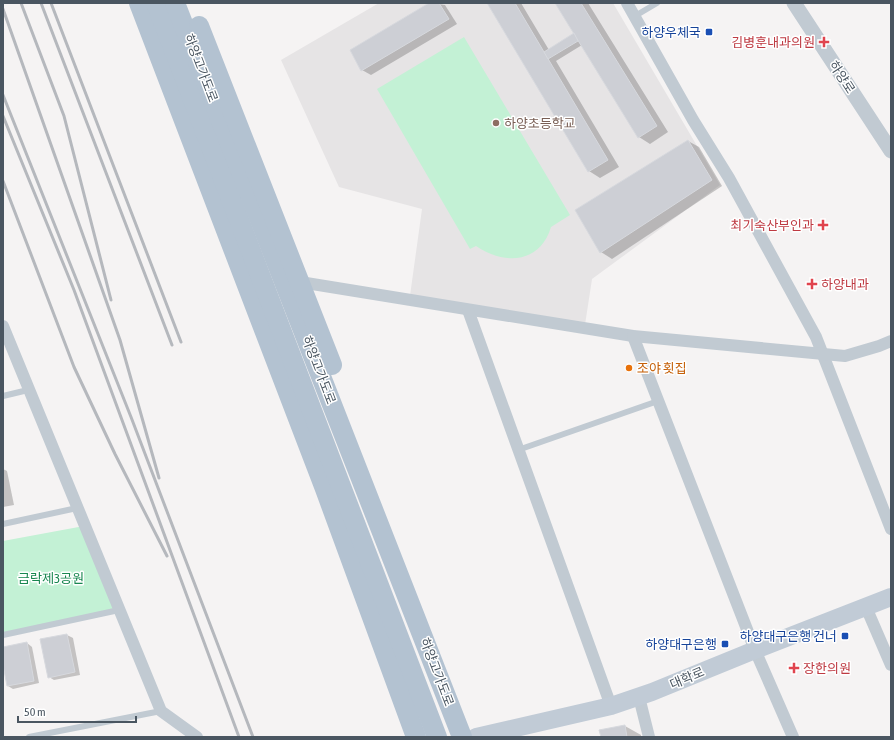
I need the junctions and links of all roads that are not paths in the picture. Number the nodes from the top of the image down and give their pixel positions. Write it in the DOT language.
graph roads {
  1 [pos="139,3"];
  2 [pos="156,3"];
  3 [pos="175,3"];
  4 [pos="190,3"];
  5 [pos="627,3"];
  6 [pos="657,3"];
  7 [pos="794,3"];
  8 [pos="635,16"];
  9 [pos="891,152"];
  10 [pos="300,282"];
  11 [pos="468,310"];
  12 [pos="3,326"];
  13 [pos="633,336"];
  14 [pos="891,340"];
  15 [pos="823,354"];
  16 [pos="28,390"];
  17 [pos="3,396"];
  18 [pos="658,401"];
  19 [pos="518,450"];
  20 [pos="77,508"];
  21 [pos="3,524"];
  22 [pos="891,529"];
  23 [pos="891,597"];
  24 [pos="866,607"];
  25 [pos="119,610"];
  26 [pos="3,635"];
  27 [pos="755,650"];
  28 [pos="891,665"];
  29 [pos="639,697"];
  30 [pos="611,706"];
  31 [pos="161,711"];
  32 [pos="29,737"];
  33 [pos="196,737"];
  34 [pos="416,737"];
  35 [pos="437,737"];
  36 [pos="462,737"];
  37 [pos="475,737"];
  38 [pos="649,737"];
  39 [pos="793,737"];
  1 -- 34 [label="main road"];
  2 -- 35 [label="main road, 하양고가도로"];
  3 -- 36 [label="main road, 하양고가도로"];
  4 -- 10 [label="main road"];
  5 -- 8 [label="street"];
  6 -- 8 [label="lane"];
  7 -- 9 [label="street, 하양로"];
  8 -- 15 [label="street"];
  10 -- 11 [label="street"];
  10 -- 37 [label="main road"];
  11 -- 13 [label="street"];
  11 -- 19 [label="street"];
  12 -- 16 [label="street"];
  13 -- 15 [label="street"];
  13 -- 18 [label="street"];
  14 -- 15 [label="street"];
  15 -- 22 [label="street"];
  16 -- 17 [label="lane"];
  16 -- 20 [label="street"];
  18 -- 19 [label="lane"];
  18 -- 27 [label="street"];
  19 -- 30 [label="street"];
  20 -- 21 [label="lane"];
  20 -- 25 [label="street"];
  23 -- 24 [label="main road, 대학로"];
  24 -- 27 [label="main road, 대학로"];
  24 -- 28 [label="street"];
  25 -- 26 [label="lane"];
  25 -- 31 [label="street"];
  27 -- 29 [label="main road, 대학로"];
  27 -- 39 [label="street"];
  29 -- 30 [label="main road, 대학로"];
  29 -- 38 [label="street"];
  30 -- 37 [label="main road, 대학로"];
  31 -- 32 [label="lane"];
  31 -- 33 [label="street"];
}
